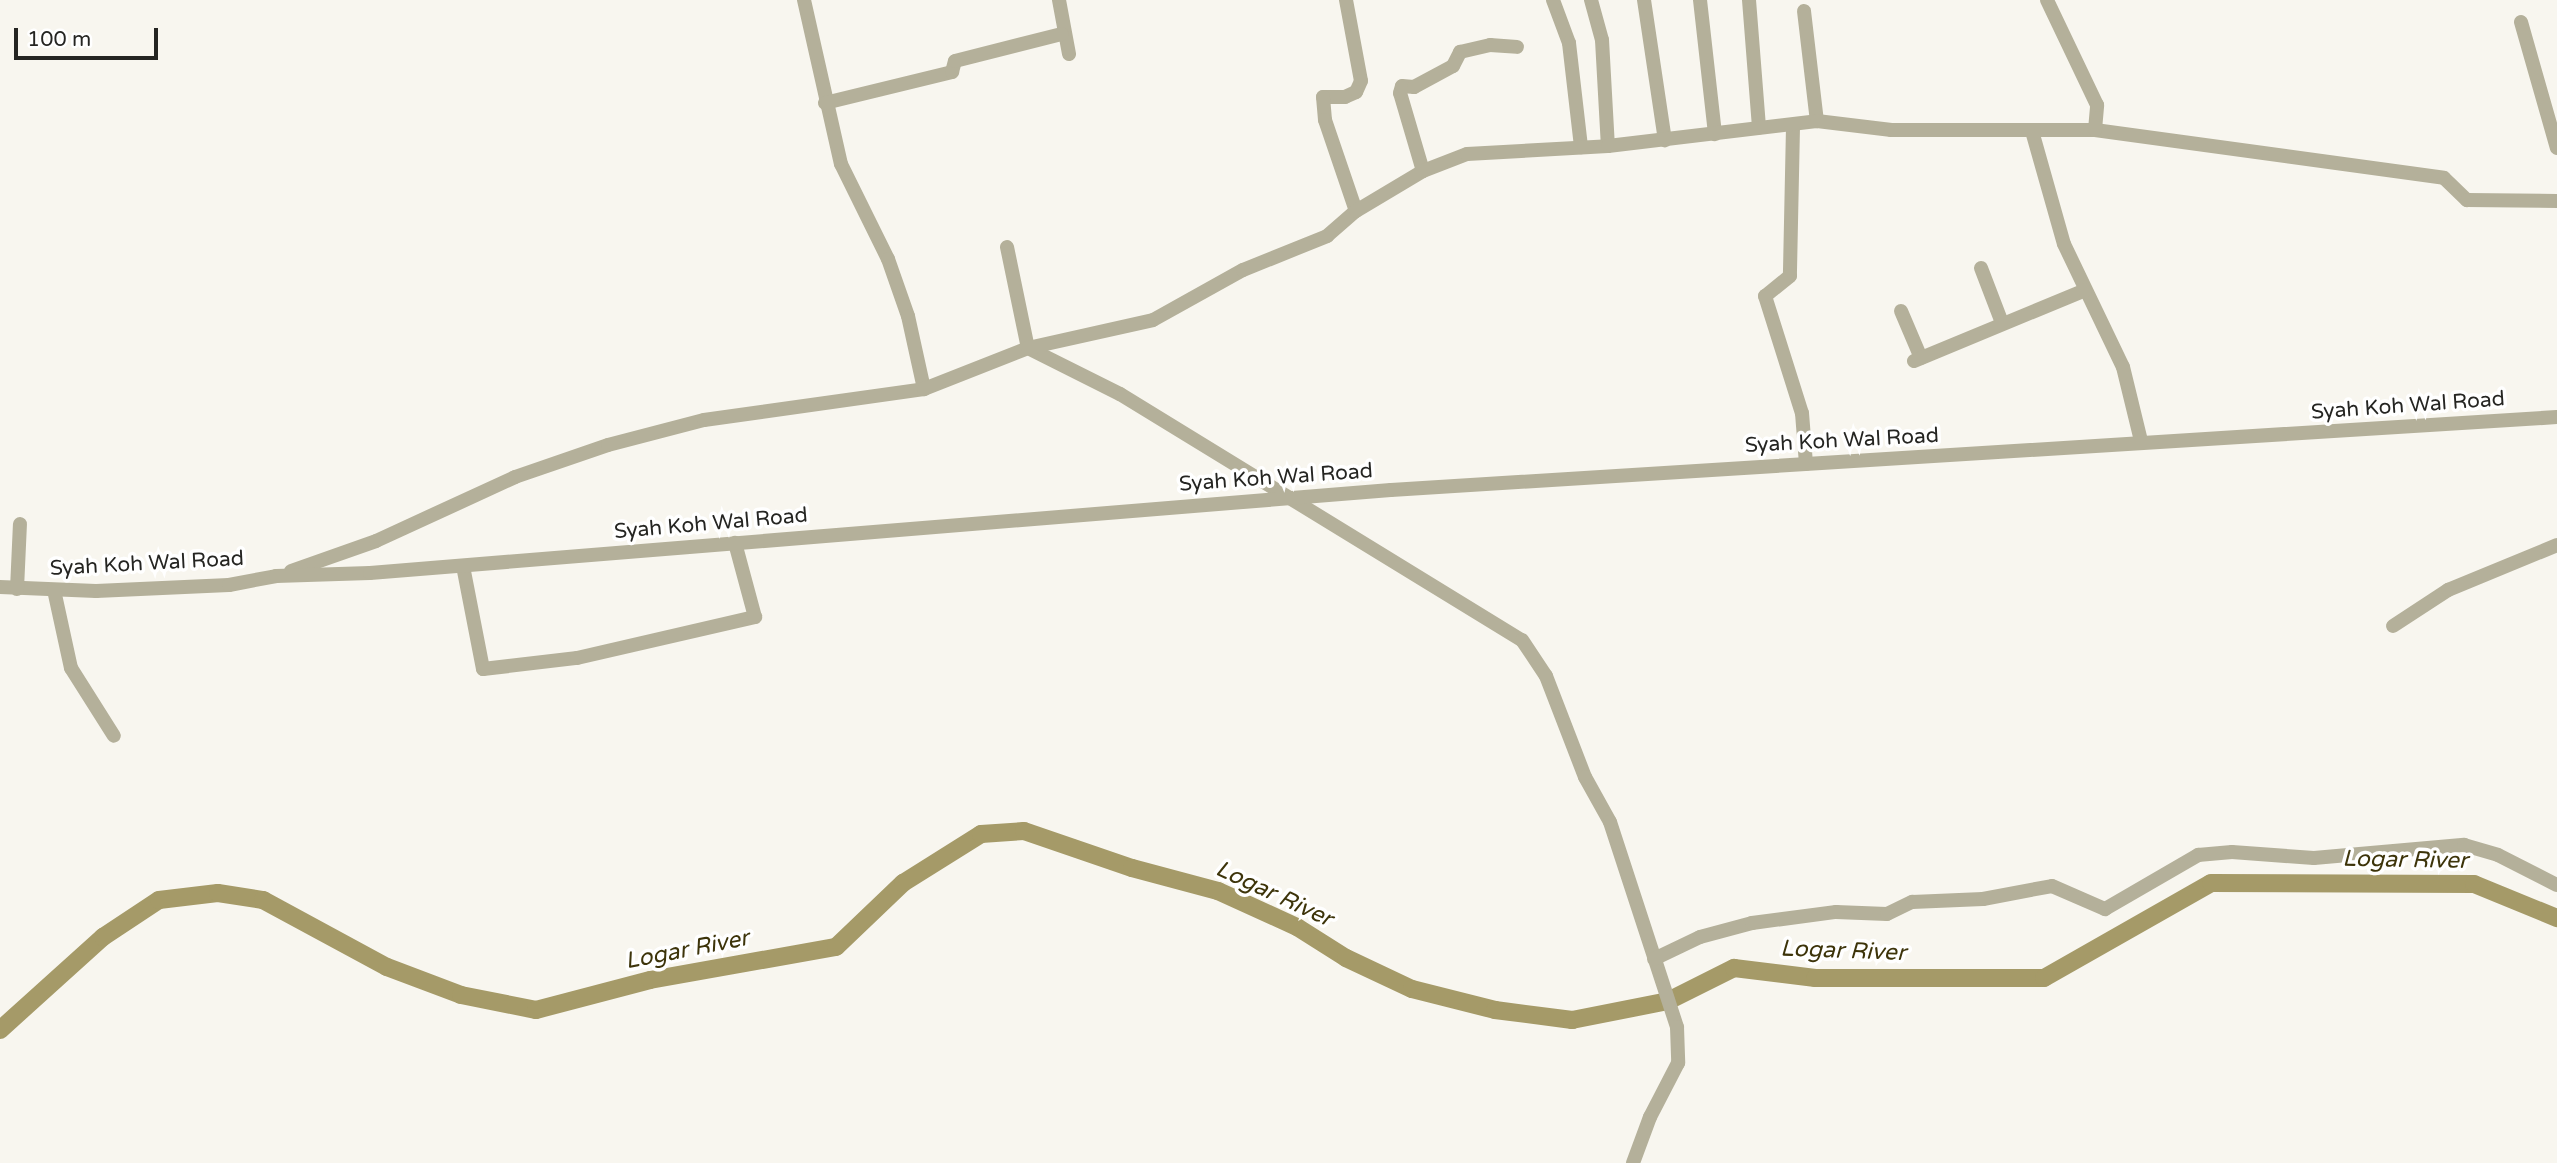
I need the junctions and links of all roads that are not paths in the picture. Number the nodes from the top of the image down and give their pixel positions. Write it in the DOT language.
graph roads {
  1 [pos="804,0"];
  2 [pos="1059,0"];
  3 [pos="1346,0"];
  4 [pos="1553,0"];
  5 [pos="1591,0"];
  6 [pos="1644,0"];
  7 [pos="1700,0"];
  8 [pos="1749,0"];
  9 [pos="2047,0"];
  10 [pos="1804,11"];
  11 [pos="2521,22"];
  12 [pos="1062,34"];
  13 [pos="1517,47"];
  14 [pos="1069,54"];
  15 [pos="825,103"];
  16 [pos="1817,121"];
  17 [pos="1793,127"];
  18 [pos="1759,128"];
  19 [pos="2095,130"];
  20 [pos="2032,131"];
  21 [pos="1715,134"];
  22 [pos="1665,140"];
  23 [pos="1608,146"];
  24 [pos="1581,147"];
  25 [pos="2557,148"];
  26 [pos="1423,171"];
  27 [pos="2557,201"];
  28 [pos="1356,211"];
  29 [pos="1007,247"];
  30 [pos="1981,268"];
  31 [pos="2085,290"];
  32 [pos="1900,311"];
  33 [pos="2003,323"];
  34 [pos="1028,348"];
  35 [pos="924,389"];
  36 [pos="2557,417"];
  37 [pos="2141,441"];
  38 [pos="1806,464"];
  39 [pos="1293,498"];
  40 [pos="20,524"];
  41 [pos="735,543"];
  42 [pos="2557,545"];
  43 [pos="463,566"];
  44 [pos="276,576"];
  45 [pos="0,587"];
  46 [pos="17,589"];
  47 [pos="54,590"];
  48 [pos="2393,626"];
  49 [pos="114,736"];
  50 [pos="2557,885"];
  51 [pos="1654,959"];
  52 [pos="1633,1163"];
  1 -- 15 [label="street"];
  2 -- 12 [label="street"];
  3 -- 28 [label="street"];
  4 -- 24 [label="street"];
  5 -- 23 [label="street"];
  6 -- 22 [label="street"];
  7 -- 21 [label="street"];
  8 -- 18 [label="street"];
  9 -- 19 [label="street"];
  10 -- 16 [label="street"];
  11 -- 25 [label="street"];
  12 -- 14 [label="street"];
  12 -- 15 [label="street"];
  13 -- 26 [label="street"];
  15 -- 35 [label="street"];
  16 -- 17 [label="street"];
  16 -- 20 [label="street"];
  17 -- 18 [label="street"];
  17 -- 38 [label="street"];
  18 -- 21 [label="street"];
  19 -- 20 [label="street"];
  19 -- 27 [label="street"];
  20 -- 31 [label="street"];
  21 -- 22 [label="street"];
  22 -- 23 [label="street"];
  23 -- 24 [label="street"];
  24 -- 26 [label="street"];
  26 -- 28 [label="street"];
  28 -- 34 [label="street"];
  29 -- 34 [label="street"];
  30 -- 33 [label="street"];
  31 -- 33 [label="street"];
  31 -- 37 [label="street"];
  32 -- 33 [label="street"];
  34 -- 35 [label="street"];
  34 -- 39 [label="street"];
  35 -- 44 [label="street"];
  36 -- 37 [label="street, Syah Koh Wal Road"];
  37 -- 38 [label="street, Syah Koh Wal Road"];
  38 -- 39 [label="street, Syah Koh Wal Road"];
  39 -- 41 [label="street, Syah Koh Wal Road"];
  39 -- 51 [label="street"];
  40 -- 46 [label="street"];
  41 -- 43 [label="street, Syah Koh Wal Road"];
  41 -- 43 [label="street"];
  42 -- 48 [label="street"];
  43 -- 44 [label="street, Syah Koh Wal Road"];
  44 -- 47 [label="street, Syah Koh Wal Road"];
  45 -- 46 [label="street, Syah Koh Wal Road"];
  46 -- 47 [label="street, Syah Koh Wal Road"];
  47 -- 49 [label="street"];
  50 -- 51 [label="street"];
  51 -- 52 [label="street"];
}
